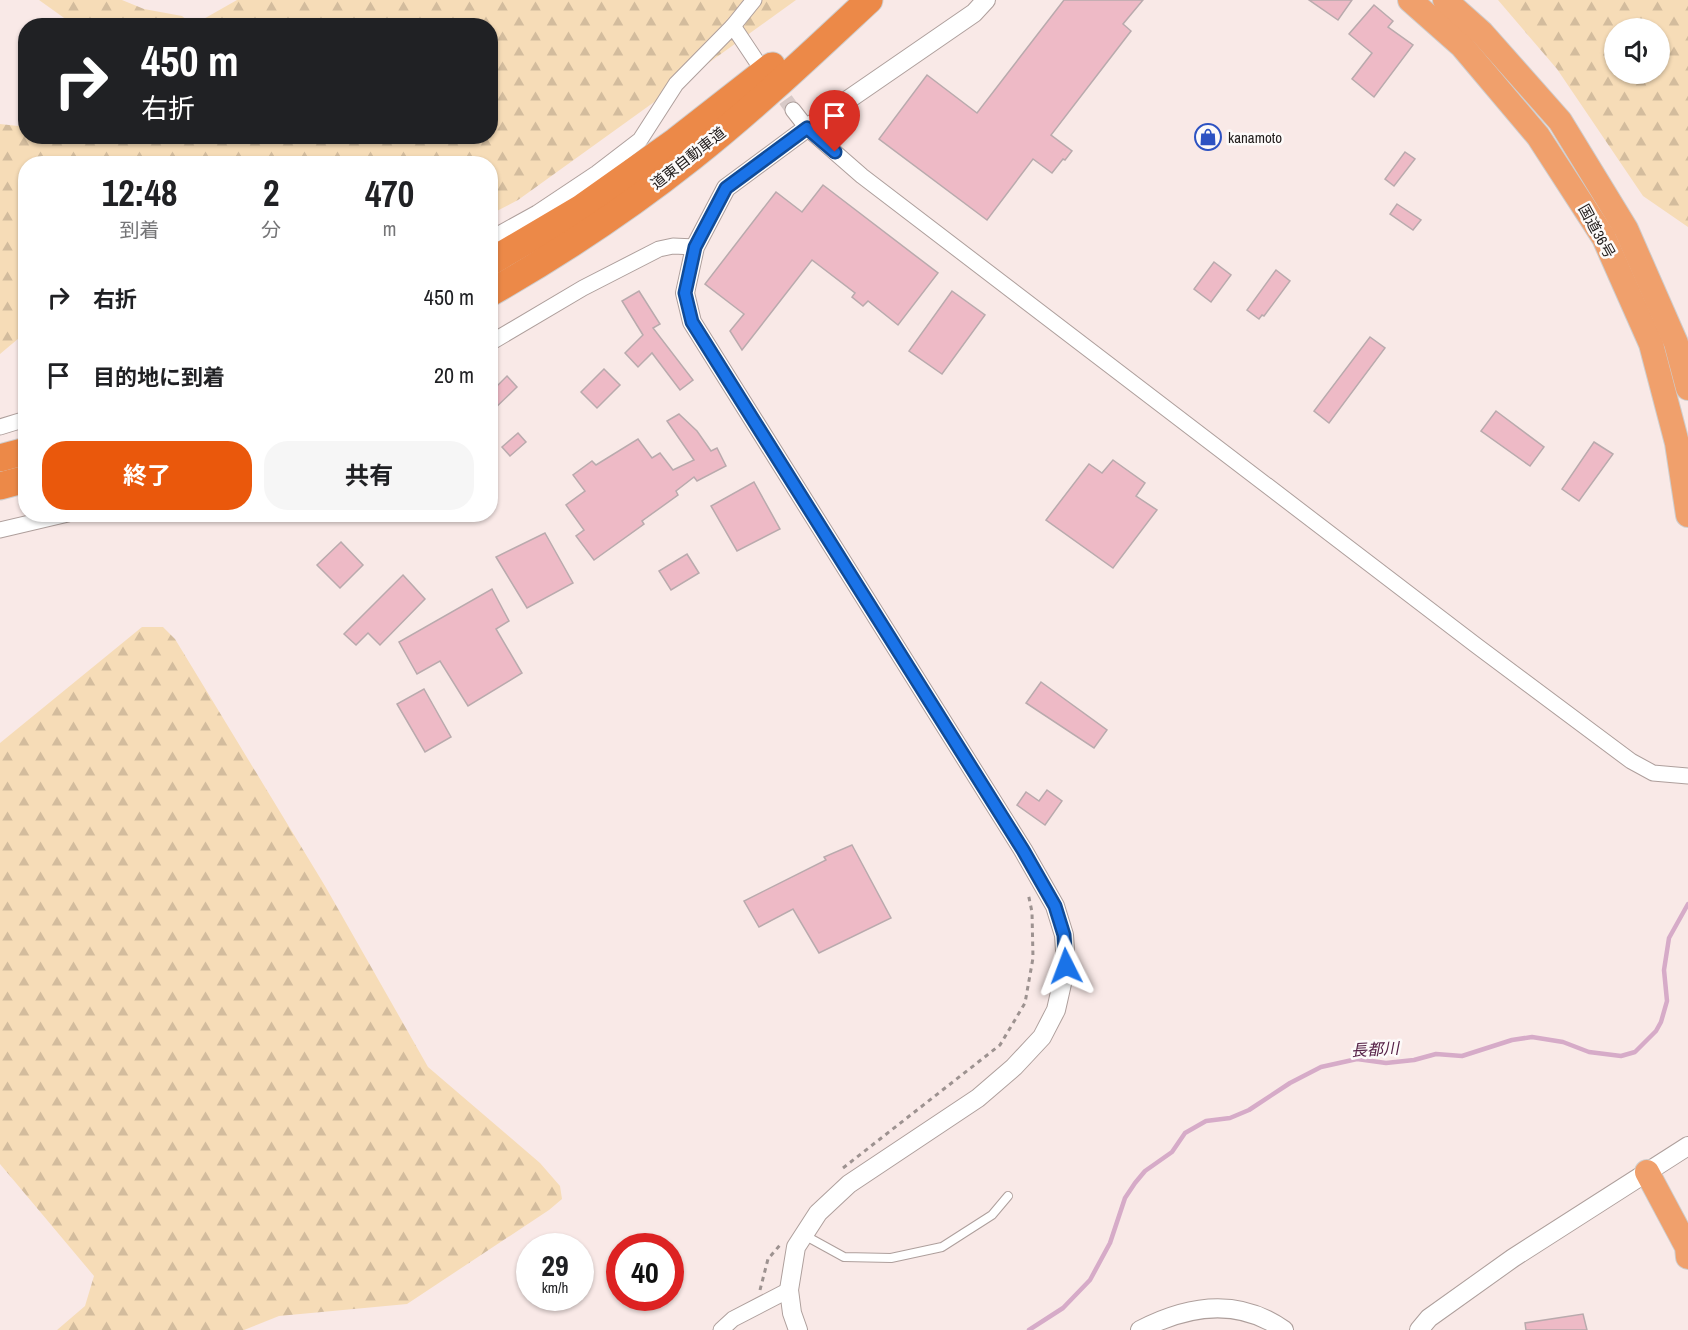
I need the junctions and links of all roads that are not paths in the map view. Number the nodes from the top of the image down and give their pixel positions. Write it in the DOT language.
graph roads {
  1 [pos="754,0"];
  2 [pos="849,0"];
  3 [pos="868,0"];
  4 [pos="986,0"];
  5 [pos="1410,0"];
  6 [pos="1445,0"];
  7 [pos="733,26"];
  8 [pos="757,62"];
  9 [pos="793,110"];
  10 [pos="807,128"];
  11 [pos="498,235"];
  12 [pos="695,247"];
  13 [pos="498,257"];
  14 [pos="498,288"];
  15 [pos="498,338"];
  16 [pos="1688,388"];
  17 [pos="18,421"];
  18 [pos="0,427"];
  19 [pos="18,453"];
  20 [pos="0,458"];
  21 [pos="18,481"];
  22 [pos="0,486"];
  23 [pos="1688,514"];
  24 [pos="34,522"];
  25 [pos="0,530"];
  26 [pos="1688,776"];
  27 [pos="1688,1146"];
  28 [pos="1647,1172"];
  29 [pos="1008,1196"];
  30 [pos="804,1235"];
  31 [pos="1688,1257"];
  32 [pos="789,1290"];
  33 [pos="721,1330"];
  34 [pos="798,1330"];
  35 [pos="1140,1330"];
  36 [pos="1284,1330"];
  37 [pos="1419,1330"];
  1 -- 7 [label="street"];
  2 -- 13 [label="highway, 道東自動車道"];
  3 -- 14 [label="highway, 道東自動車道"];
  4 -- 10 [label="street"];
  5 -- 23 [label="highway, 国道36号"];
  6 -- 16 [label="highway, 国道36号"];
  7 -- 8 [label="street"];
  7 -- 11 [label="street"];
  9 -- 10 [label="street"];
  10 -- 12 [label="street"];
  10 -- 26 [label="street"];
  12 -- 15 [label="street"];
  12 -- 30 [label="street"];
  17 -- 18 [label="street"];
  19 -- 20 [label="highway"];
  21 -- 22 [label="highway"];
  24 -- 25 [label="street"];
  27 -- 28 [label="street"];
  28 -- 31 [label="highway"];
  28 -- 37 [label="street"];
  29 -- 30 [label="lane"];
  30 -- 32 [label="street"];
  32 -- 33 [label="street"];
  32 -- 34 [label="street"];
  35 -- 36 [label="street"];
}
